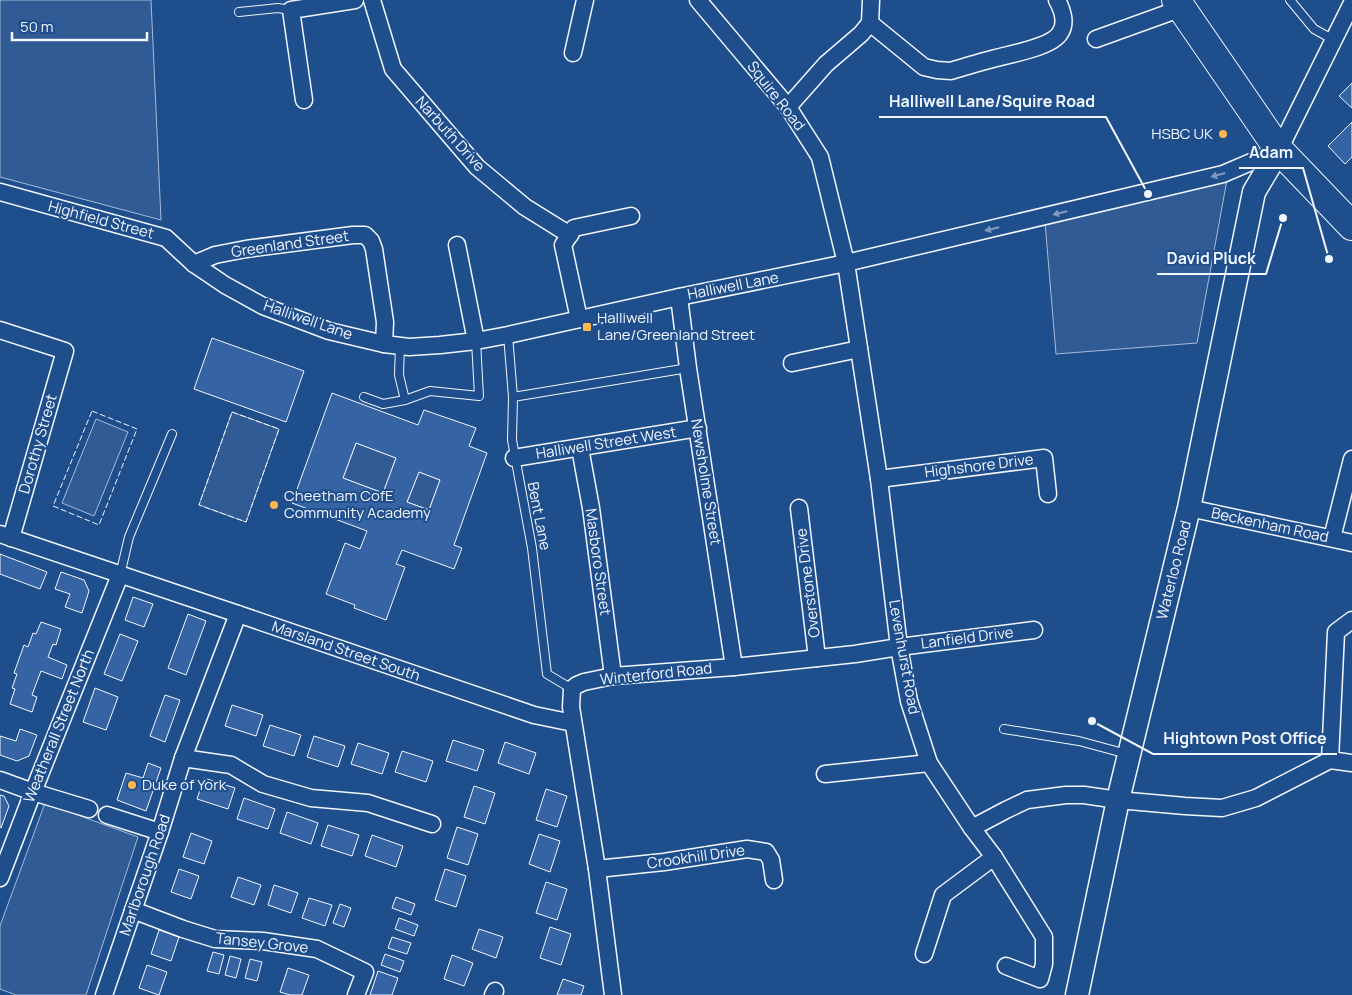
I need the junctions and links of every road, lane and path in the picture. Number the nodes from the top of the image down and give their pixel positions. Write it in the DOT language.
graph roads {
  1 [pos="355,0"];
  2 [pos="372,0"];
  3 [pos="585,0"];
  4 [pos="698,0"];
  5 [pos="871,0"];
  6 [pos="1057,0"];
  7 [pos="1290,0"];
  8 [pos="1352,2"];
  9 [pos="1179,4"];
  10 [pos="291,10"];
  11 [pos="239,12"];
  12 [pos="870,23"];
  13 [pos="1096,39"];
  14 [pos="1334,40"];
  15 [pos="573,53"];
  16 [pos="304,100"];
  17 [pos="788,107"];
  18 [pos="1279,150"];
  19 [pos="0,192"];
  20 [pos="631,216"];
  21 [pos="1352,226"];
  22 [pos="570,235"];
  23 [pos="457,245"];
  24 [pos="846,263"];
  25 [pos="194,264"];
  26 [pos="679,297"];
  27 [pos="579,319"];
  28 [pos="0,330"];
  29 [pos="508,335"];
  30 [pos="476,341"];
  31 [pos="392,345"];
  32 [pos="859,349"];
  33 [pos="792,363"];
  34 [pos="688,368"];
  35 [pos="364,397"];
  36 [pos="513,397"];
  37 [pos="405,400"];
  38 [pos="698,428"];
  39 [pos="172,434"];
  40 [pos="580,448"];
  41 [pos="514,458"];
  42 [pos="1352,459"];
  43 [pos="879,479"];
  44 [pos="1048,494"];
  45 [pos="799,508"];
  46 [pos="1189,508"];
  47 [pos="5,536"];
  48 [pos="1332,538"];
  49 [pos="1352,543"];
  50 [pos="120,574"];
  51 [pos="238,614"];
  52 [pos="1352,620"];
  53 [pos="1034,630"];
  54 [pos="899,647"];
  55 [pos="817,658"];
  56 [pos="734,667"];
  57 [pos="613,676"];
  58 [pos="572,690"];
  59 [pos="573,723"];
  60 [pos="1004,729"];
  61 [pos="1129,755"];
  62 [pos="183,758"];
  63 [pos="1330,760"];
  64 [pos="929,763"];
  65 [pos="1352,763"];
  66 [pos="825,774"];
  67 [pos="0,780"];
  68 [pos="33,792"];
  69 [pos="1118,800"];
  70 [pos="89,809"];
  71 [pos="107,815"];
  72 [pos="432,824"];
  73 [pos="972,828"];
  74 [pos="160,832"];
  75 [pos="994,857"];
  76 [pos="597,869"];
  77 [pos="0,878"];
  78 [pos="774,880"];
  79 [pos="133,910"];
  80 [pos="924,954"];
  81 [pos="1006,966"];
  82 [pos="104,995"];
  83 [pos="356,995"];
  84 [pos="613,995"];
  85 [pos="1076,995"];
  1 -- 10 [label="street"];
  2 -- 22 [label="street, Narbuth Drive"];
  3 -- 15 [label="street"];
  4 -- 17 [label="street, Squire Road"];
  5 -- 12 [label="street"];
  6 -- 12 [label="street"];
  7 -- 14 [label="lane"];
  8 -- 14 [label="street"];
  9 -- 13 [label="street"];
  9 -- 18 [label="highway"];
  10 -- 11 [label="lane"];
  10 -- 16 [label="street"];
  12 -- 17 [label="street"];
  14 -- 18 [label="street"];
  17 -- 24 [label="street, Squire Road"];
  18 -- 21 [label="highway"];
  18 -- 24 [label="street, Halliwell Lane, one-way"];
  18 -- 46 [label="main road, Waterloo Road"];
  19 -- 25 [label="street, Highfield Street"];
  20 -- 22 [label="street"];
  22 -- 27 [label="street"];
  23 -- 30 [label="street"];
  24 -- 26 [label="street, Halliwell Lane"];
  24 -- 32 [label="street, Levenhurst Road"];
  25 -- 31 [label="street, Halliwell Lane"];
  25 -- 31 [label="street, Greenland Street"];
  26 -- 27 [label="street, Halliwell Lane"];
  26 -- 34 [label="street, Newsholme Street"];
  27 -- 29 [label="street, Halliwell Lane"];
  28 -- 47 [label="street, Dorothy Street"];
  29 -- 30 [label="street, Halliwell Lane"];
  29 -- 36 [label="lane, Bent Lane"];
  30 -- 31 [label="street, Halliwell Lane"];
  30 -- 37 [label="lane"];
  31 -- 37 [label="lane"];
  32 -- 33 [label="street"];
  32 -- 43 [label="street, Levenhurst Road"];
  34 -- 36 [label="lane"];
  34 -- 38 [label="street, Newsholme Street"];
  35 -- 37 [label="lane"];
  36 -- 41 [label="lane, Bent Lane"];
  38 -- 40 [label="street, Halliwell Street West"];
  38 -- 56 [label="street, Newsholme Street"];
  39 -- 50 [label="lane"];
  40 -- 41 [label="street, Halliwell Street West"];
  40 -- 57 [label="street, Masboro Street"];
  41 -- 58 [label="lane, Bent Lane"];
  42 -- 48 [label="street"];
  43 -- 44 [label="street, Highshore Drive"];
  43 -- 54 [label="street, Levenhurst Road"];
  45 -- 55 [label="street, Overstone Drive"];
  46 -- 48 [label="street, Beckenham Road"];
  46 -- 61 [label="main road, Waterloo Road"];
  47 -- 50 [label="street, Marsland Street South"];
  48 -- 49 [label="street, Beckenham Road"];
  50 -- 51 [label="street, Marsland Street South"];
  50 -- 68 [label="street, Weatherall Street North"];
  51 -- 59 [label="street, Marsland Street South"];
  51 -- 62 [label="street, Marlborough Road"];
  52 -- 63 [label="street"];
  53 -- 54 [label="street, Lanfield Drive"];
  54 -- 55 [label="street, Winterford Road"];
  54 -- 64 [label="street, Levenhurst Road"];
  55 -- 56 [label="street, Winterford Road"];
  56 -- 57 [label="street, Winterford Road"];
  57 -- 58 [label="street, Winterford Road"];
  58 -- 59 [label="street"];
  59 -- 76 [label="street"];
  60 -- 61 [label="lane"];
  61 -- 69 [label="main road, Waterloo Road"];
  62 -- 72 [label="street"];
  62 -- 74 [label="street, Marlborough Road"];
  63 -- 65 [label="street"];
  63 -- 69 [label="street"];
  64 -- 66 [label="street"];
  64 -- 73 [label="street, Levenhurst Road"];
  67 -- 68 [label="street"];
  68 -- 70 [label="street"];
  68 -- 77 [label="street, Weatherall Street North"];
  69 -- 73 [label="street"];
  69 -- 85 [label="main road, Waterloo Road"];
  71 -- 74 [label="street"];
  73 -- 75 [label="street, Levenhurst Road"];
  74 -- 79 [label="street, Marlborough Road"];
  75 -- 80 [label="street"];
  75 -- 81 [label="street, Levenhurst Road"];
  76 -- 78 [label="street, Crookhill Drive"];
  76 -- 84 [label="street"];
  79 -- 82 [label="street, Marlborough Road"];
  79 -- 83 [label="street, Tansey Grove"];
}
